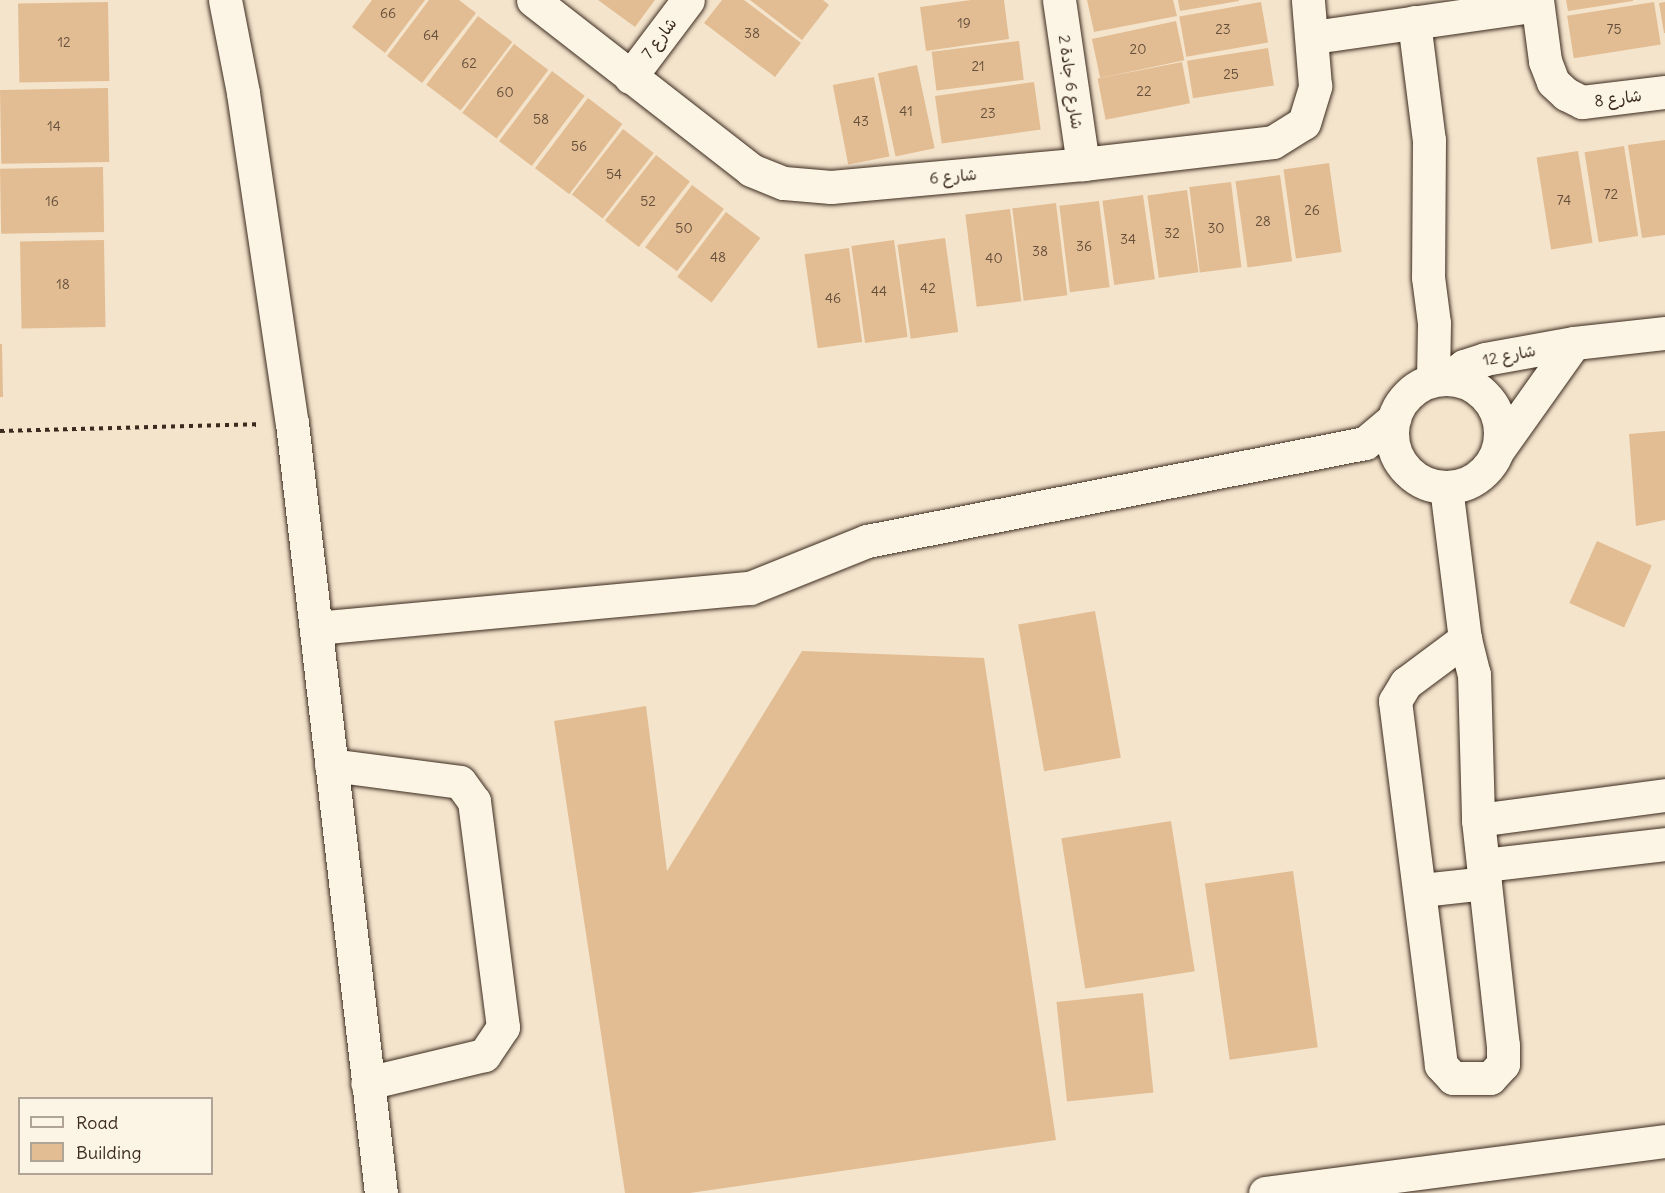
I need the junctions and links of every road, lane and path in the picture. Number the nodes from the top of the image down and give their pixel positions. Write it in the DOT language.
graph roads {
  1 [pos="225,0"];
  2 [pos="533,0"];
  3 [pos="688,0"];
  4 [pos="1059,0"];
  5 [pos="1308,0"];
  6 [pos="1537,3"];
  7 [pos="1414,22"];
  8 [pos="1313,37"];
  9 [pos="630,77"];
  10 [pos="1665,92"];
  11 [pos="1083,164"];
  12 [pos="1665,333"];
  13 [pos="1574,343"];
  14 [pos="1440,379"];
  15 [pos="1394,419"];
  16 [pos="292,423"];
  17 [pos="0,431"];
  18 [pos="1365,443"];
  19 [pos="1498,450"];
  20 [pos="1400,462"];
  21 [pos="1446,487"];
  22 [pos="316,628"];
  23 [pos="1465,639"];
  24 [pos="331,765"];
  25 [pos="1665,795"];
  26 [pos="1478,820"];
  27 [pos="1665,844"];
  28 [pos="1484,874"];
  29 [pos="1422,890"];
  30 [pos="367,1083"];
  31 [pos="1665,1141"];
  32 [pos="381,1193"];
  33 [pos="1265,1193"];
  1 -- 16 [label="street"];
  2 -- 9 [label="street, شارع 6"];
  3 -- 9 [label="street, شارع 7"];
  4 -- 11 [label="street, شارع 6 جادة 2"];
  5 -- 8 [label="street, شارع 6"];
  6 -- 7 [label="street"];
  6 -- 10 [label="street, شارع 8"];
  7 -- 8 [label="street"];
  7 -- 14 [label="street"];
  8 -- 11 [label="street, شارع 6"];
  9 -- 11 [label="street, شارع 6"];
  12 -- 13 [label="street, شارع 12"];
  13 -- 14 [label="street, شارع 12"];
  13 -- 19 [label="street, شارع 12"];
  14 -- 15 [label="street"];
  14 -- 19 [label="street"];
  15 -- 18 [label="street"];
  15 -- 20 [label="street"];
  16 -- 17 [label="path"];
  16 -- 22 [label="street"];
  18 -- 20 [label="street"];
  18 -- 22 [label="street"];
  19 -- 21 [label="street"];
  20 -- 21 [label="street"];
  21 -- 23 [label="street"];
  22 -- 24 [label="street"];
  23 -- 26 [label="street"];
  23 -- 29 [label="street"];
  24 -- 30 [label="street"];
  24 -- 30 [label="street"];
  25 -- 26 [label="street"];
  26 -- 28 [label="street"];
  27 -- 28 [label="street"];
  28 -- 29 [label="street"];
  28 -- 29 [label="street"];
  30 -- 32 [label="street"];
  31 -- 33 [label="street"];
}
